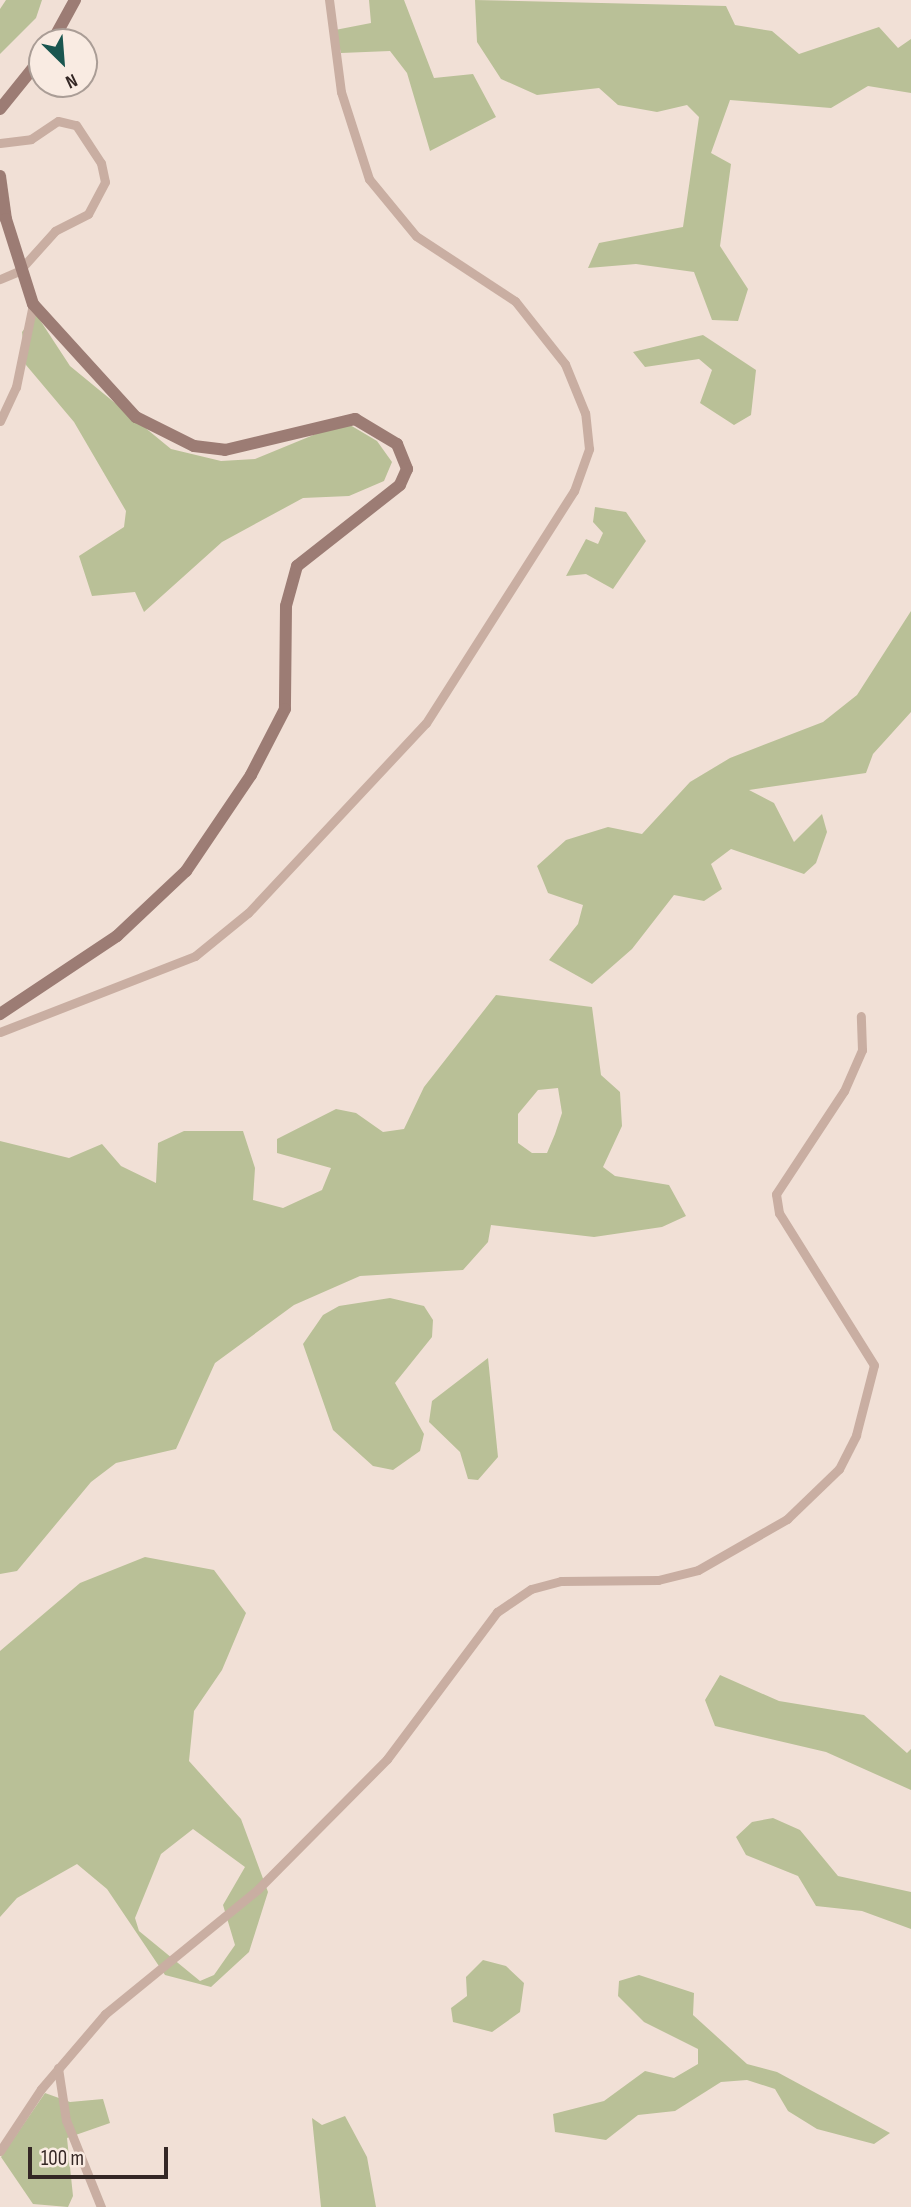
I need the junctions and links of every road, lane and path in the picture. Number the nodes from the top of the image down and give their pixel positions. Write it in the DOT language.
graph roads {
  1 [pos="75,0"];
  2 [pos="330,0"];
  3 [pos="60,28"];
  4 [pos="28,74"];
  5 [pos="0,109"];
  6 [pos="0,143"];
  7 [pos="0,176"];
  8 [pos="19,271"];
  9 [pos="0,279"];
  10 [pos="33,304"];
  11 [pos="0,421"];
  12 [pos="0,1014"];
  13 [pos="861,1016"];
  14 [pos="0,1032"];
  15 [pos="58,2068"];
  16 [pos="0,2151"];
  17 [pos="102,2207"];
  1 -- 3 [label="main road"];
  2 -- 14 [label="street"];
  4 -- 5 [label="main road"];
  6 -- 8 [label="street"];
  7 -- 8 [label="main road"];
  8 -- 9 [label="street"];
  8 -- 10 [label="main road"];
  10 -- 11 [label="street"];
  10 -- 12 [label="main road"];
  13 -- 15 [label="street"];
  15 -- 16 [label="street"];
  15 -- 17 [label="street"];
}
